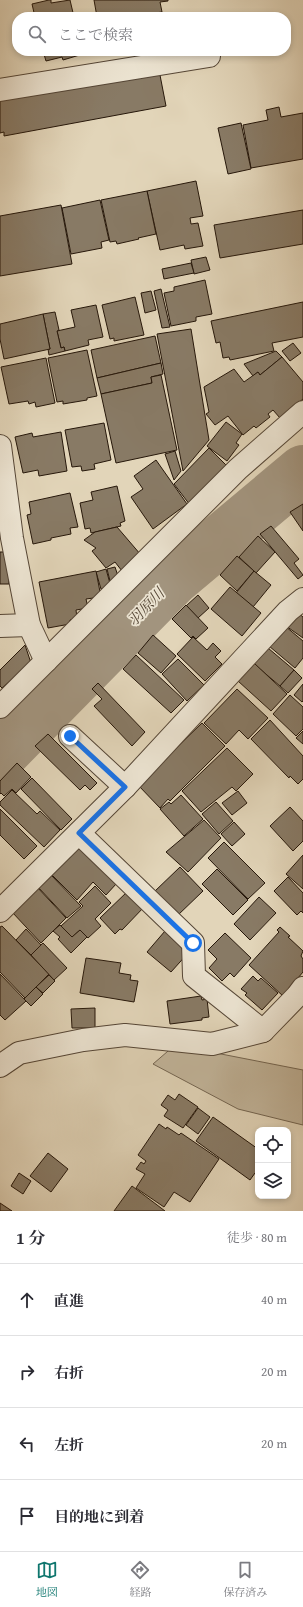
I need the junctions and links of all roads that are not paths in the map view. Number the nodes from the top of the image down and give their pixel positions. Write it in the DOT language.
graph roads {
  1 [pos="210,56"];
  2 [pos="0,90"];
  3 [pos="303,412"];
  4 [pos="0,446"];
  5 [pos="6,538"];
  6 [pos="303,599"];
  7 [pos="28,625"];
  8 [pos="0,626"];
  9 [pos="46,661"];
  10 [pos="0,707"];
  11 [pos="70,736"];
  12 [pos="125,787"];
  13 [pos="79,833"];
  14 [pos="0,911"];
  15 [pos="303,988"];
  16 [pos="263,1031"];
  17 [pos="0,1066"];
  1 -- 2 [label="street"];
  3 -- 9 [label="street"];
  4 -- 5 [label="street"];
  5 -- 7 [label="street"];
  6 -- 12 [label="street"];
  7 -- 8 [label="street"];
  7 -- 9 [label="street"];
  9 -- 10 [label="street"];
  11 -- 12 [label="street"];
  12 -- 13 [label="street"];
  13 -- 14 [label="street"];
  13 -- 16 [label="street"];
  15 -- 16 [label="street"];
  16 -- 17 [label="street"];
}
